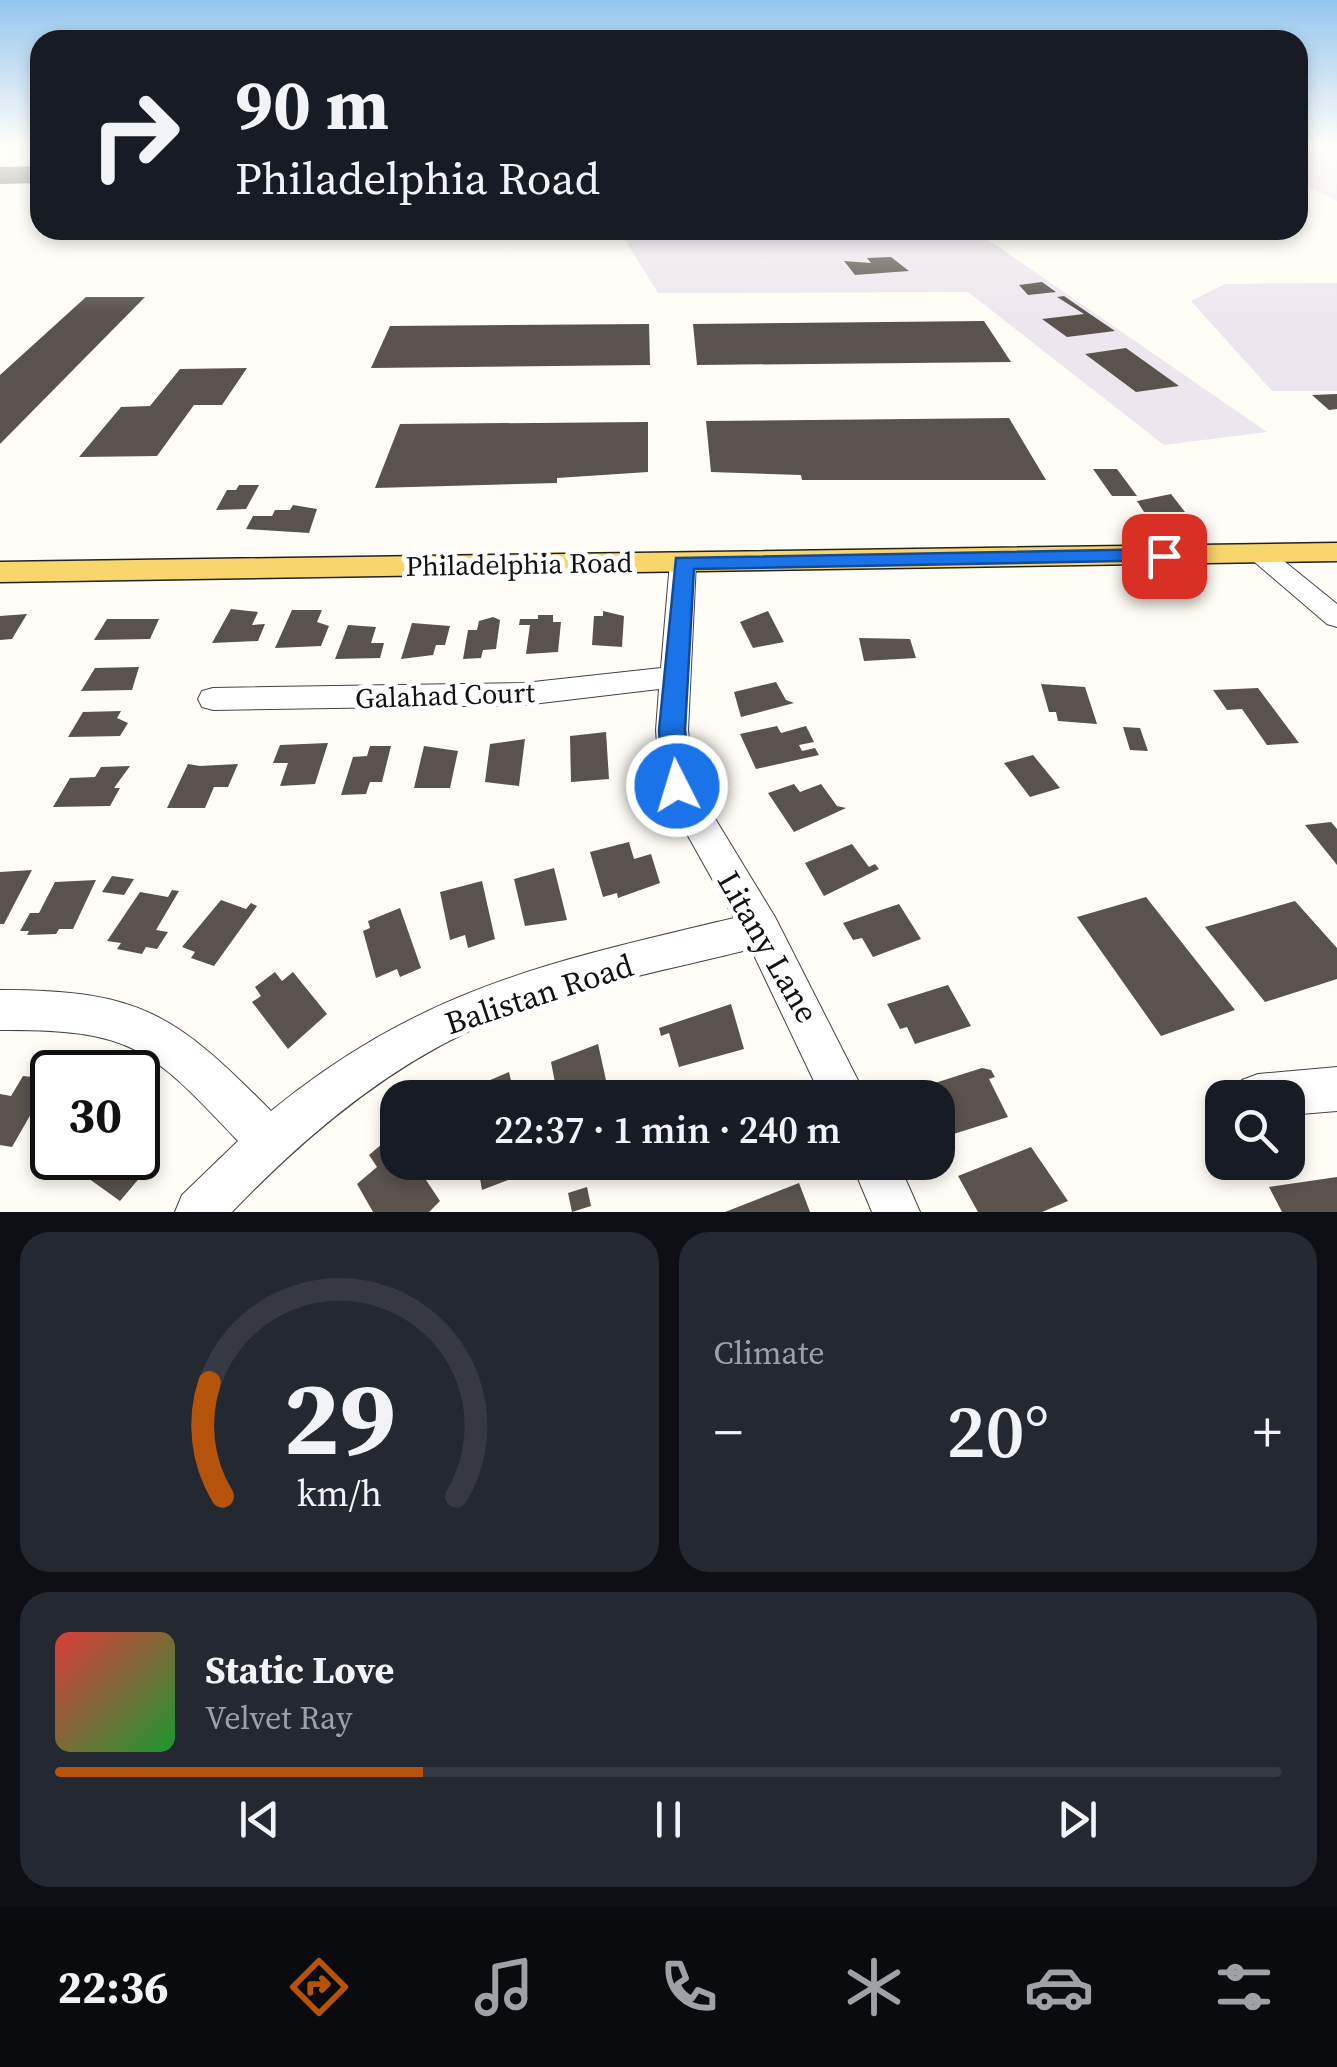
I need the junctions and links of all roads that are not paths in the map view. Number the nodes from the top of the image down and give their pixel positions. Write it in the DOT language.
graph roads {
  1 [pos="1337,552"];
  2 [pos="1260,554"];
  3 [pos="683,562"];
  4 [pos="0,572"];
  5 [pos="1337,618"];
  6 [pos="677,677"];
  7 [pos="213,698"];
  8 [pos="761,929"];
  9 [pos="0,1010"];
  10 [pos="837,1080"];
  11 [pos="1337,1088"];
  12 [pos="1305,1091"];
  13 [pos="270,1142"];
  14 [pos="882,1180"];
  15 [pos="199,1212"];
  16 [pos="896,1212"];
  1 -- 2 [label="main road, Philadelphia Road"];
  2 -- 3 [label="main road, Philadelphia Road"];
  2 -- 5 [label="street"];
  3 -- 4 [label="main road, Philadelphia Road"];
  3 -- 6 [label="street, Litany Lane"];
  6 -- 7 [label="street, Galahad Court"];
  6 -- 8 [label="street, Litany Lane"];
  8 -- 10 [label="street, Litany Lane"];
  8 -- 13 [label="street, Balistan Road"];
  9 -- 13 [label="street"];
  11 -- 12 [label="street"];
  13 -- 15 [label="street, Balistan Road"];
  14 -- 16 [label="street"];
}
